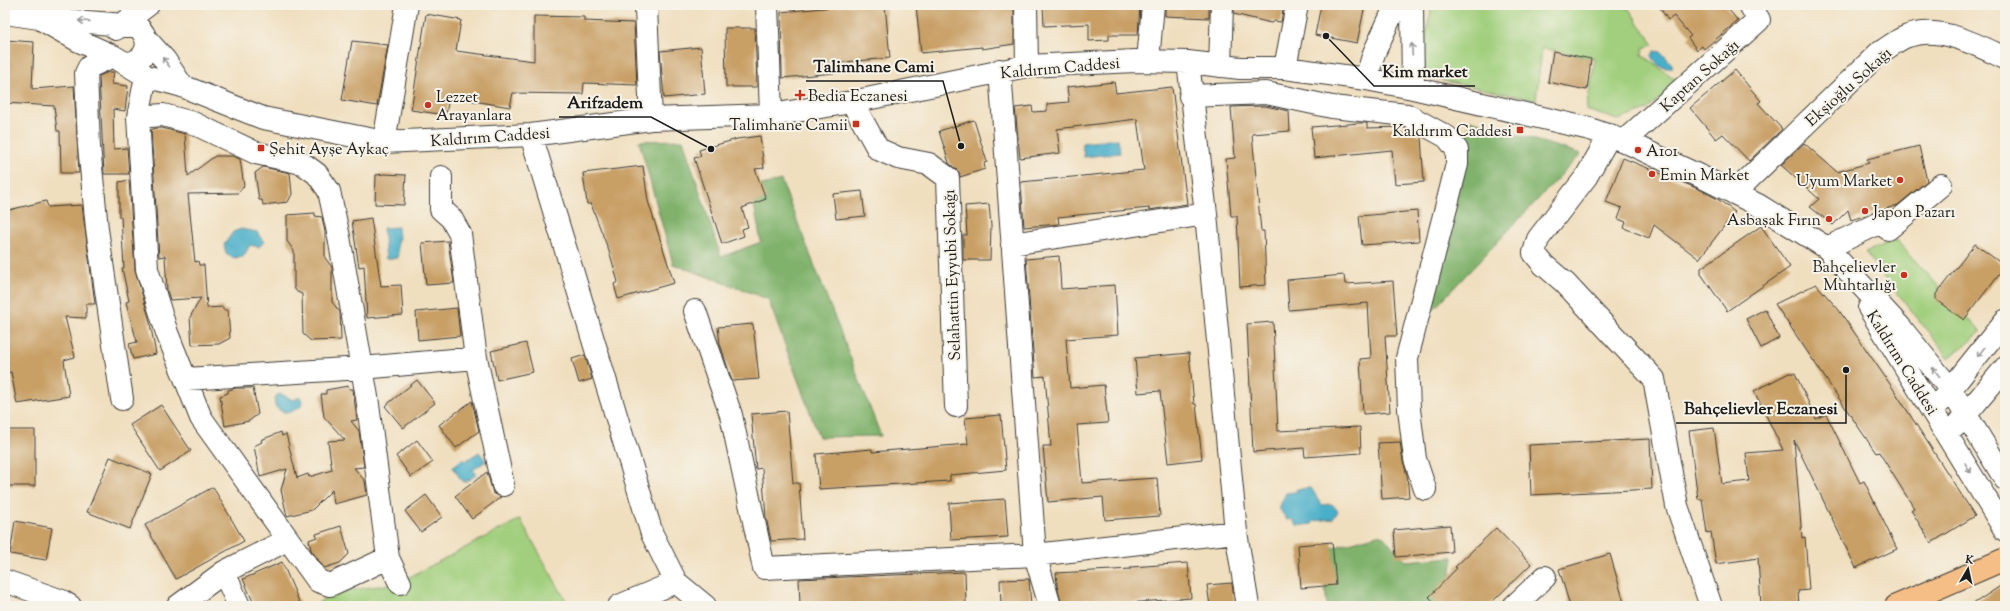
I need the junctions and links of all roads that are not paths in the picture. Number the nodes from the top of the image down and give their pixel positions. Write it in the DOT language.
graph roads {
  1 [pos="148,5"];
  2 [pos="158,5"];
  3 [pos="407,5"];
  4 [pos="767,5"];
  5 [pos="1026,5"];
  6 [pos="1152,5"];
  7 [pos="1222,5"];
  8 [pos="1297,5"];
  9 [pos="1396,5"];
  10 [pos="1412,5"];
  11 [pos="1750,5"];
  12 [pos="646,8"];
  13 [pos="5,13"];
  14 [pos="39,18"];
  15 [pos="123,25"];
  16 [pos="147,40"];
  17 [pos="2005,58"];
  18 [pos="118,60"];
  19 [pos="1148,61"];
  20 [pos="1188,62"];
  21 [pos="1027,66"];
  22 [pos="1220,66"];
  23 [pos="1284,68"];
  24 [pos="1000,70"];
  25 [pos="146,76"];
  26 [pos="1366,79"];
  27 [pos="182,86"];
  28 [pos="1413,88"];
  29 [pos="1190,96"];
  30 [pos="852,102"];
  31 [pos="771,115"];
  32 [pos="138,117"];
  33 [pos="651,119"];
  34 [pos="531,134"];
  35 [pos="1617,138"];
  36 [pos="384,142"];
  37 [pos="441,177"];
  38 [pos="1942,185"];
  39 [pos="1734,193"];
  40 [pos="1206,214"];
  41 [pos="1012,244"];
  42 [pos="1827,248"];
  43 [pos="1845,269"];
  44 [pos="695,311"];
  45 [pos="2005,321"];
  46 [pos="476,358"];
  47 [pos="362,368"];
  48 [pos="2005,368"];
  49 [pos="186,379"];
  50 [pos="1951,390"];
  51 [pos="122,398"];
  52 [pos="956,406"];
  53 [pos="1933,411"];
  54 [pos="1966,415"];
  55 [pos="1948,435"];
  56 [pos="2005,479"];
  57 [pos="503,485"];
  58 [pos="1425,489"];
  59 [pos="2005,530"];
  60 [pos="1236,532"];
  61 [pos="287,540"];
  62 [pos="1035,555"];
  63 [pos="388,558"];
  64 [pos="2005,559"];
  65 [pos="224,572"];
  66 [pos="1545,577"];
  67 [pos="5,581"];
  68 [pos="676,582"];
  69 [pos="400,583"];
  70 [pos="70,606"];
  71 [pos="178,606"];
  72 [pos="239,606"];
  73 [pos="619,606"];
  74 [pos="705,606"];
  75 [pos="1050,606"];
  76 [pos="1248,606"];
  77 [pos="1514,606"];
  78 [pos="1711,606"];
  79 [pos="1896,606"];
  1 -- 15 [label="street"];
  2 -- 16 [label="street"];
  3 -- 36 [label="street"];
  4 -- 31 [label="street"];
  5 -- 21 [label="street"];
  6 -- 19 [label="street"];
  7 -- 22 [label="street"];
  8 -- 23 [label="street"];
  9 -- 26 [label="street"];
  28 -- 10 [label="street, one-way"];
  11 -- 35 [label="street, Kaptan Sokağı"];
  12 -- 33 [label="street"];
  13 -- 14 [label="street"];
  15 -- 14 [label="street, one-way"];
  14 -- 18 [label="street"];
  15 -- 16 [label="street"];
  15 -- 18 [label="street"];
  16 -- 18 [label="street"];
  27 -- 16 [label="street, one-way"];
  17 -- 39 [label="street, Ekşioğlu Sokağı"];
  18 -- 25 [label="street, Kaldırım Caddesi"];
  18 -- 51 [label="street"];
  19 -- 20 [label="street, Kaldırım Caddesi"];
  19 -- 21 [label="street, Kaldırım Caddesi"];
  20 -- 22 [label="street, Kaldırım Caddesi"];
  20 -- 29 [label="street"];
  21 -- 24 [label="street, Kaldırım Caddesi"];
  22 -- 23 [label="street, Kaldırım Caddesi"];
  23 -- 26 [label="street, Kaldırım Caddesi"];
  24 -- 30 [label="street, Kaldırım Caddesi"];
  24 -- 41 [label="street"];
  25 -- 27 [label="street, Kaldırım Caddesi"];
  25 -- 32 [label="street"];
  26 -- 28 [label="street, Kaldırım Caddesi"];
  27 -- 36 [label="street, Kaldırım Caddesi"];
  28 -- 35 [label="street, Kaldırım Caddesi"];
  29 -- 40 [label="street"];
  29 -- 58 [label="street"];
  30 -- 31 [label="street, Kaldırım Caddesi"];
  30 -- 52 [label="street, Selahattin Eyyubi Sokağı"];
  31 -- 33 [label="street, Kaldırım Caddesi"];
  32 -- 47 [label="street"];
  32 -- 49 [label="street"];
  33 -- 34 [label="street, Kaldırım Caddesi"];
  34 -- 36 [label="street, Kaldırım Caddesi"];
  34 -- 68 [label="street"];
  35 -- 39 [label="street, Kaldırım Caddesi"];
  35 -- 78 [label="street"];
  37 -- 46 [label="street"];
  38 -- 42 [label="street"];
  39 -- 42 [label="street, Kaldırım Caddesi"];
  40 -- 41 [label="street"];
  40 -- 60 [label="street"];
  41 -- 62 [label="street"];
  42 -- 43 [label="street, Kaldırım Caddesi"];
  50 -- 43 [label="street, Kaldırım Caddesi, one-way"];
  43 -- 53 [label="street, Kaldırım Caddesi"];
  44 -- 62 [label="street"];
  45 -- 50 [label="street, one-way"];
  46 -- 47 [label="street"];
  46 -- 57 [label="street"];
  47 -- 49 [label="street"];
  47 -- 63 [label="street"];
  48 -- 54 [label="street"];
  49 -- 61 [label="street"];
  50 -- 53 [label="street"];
  50 -- 54 [label="street, Kaldırım Caddesi"];
  53 -- 55 [label="street, Kaldırım Caddesi"];
  54 -- 55 [label="street"];
  54 -- 56 [label="street, Kaldırım Caddesi"];
  55 -- 59 [label="street, Kaldırım Caddesi, one-way"];
  60 -- 62 [label="street"];
  60 -- 76 [label="street"];
  61 -- 63 [label="street"];
  61 -- 65 [label="street"];
  62 -- 75 [label="street"];
  63 -- 69 [label="street"];
  64 -- 79 [label="main road"];
  65 -- 71 [label="street"];
  65 -- 72 [label="street"];
  66 -- 77 [label="street"];
  67 -- 70 [label="street"];
  68 -- 73 [label="street"];
  68 -- 74 [label="street"];
}
